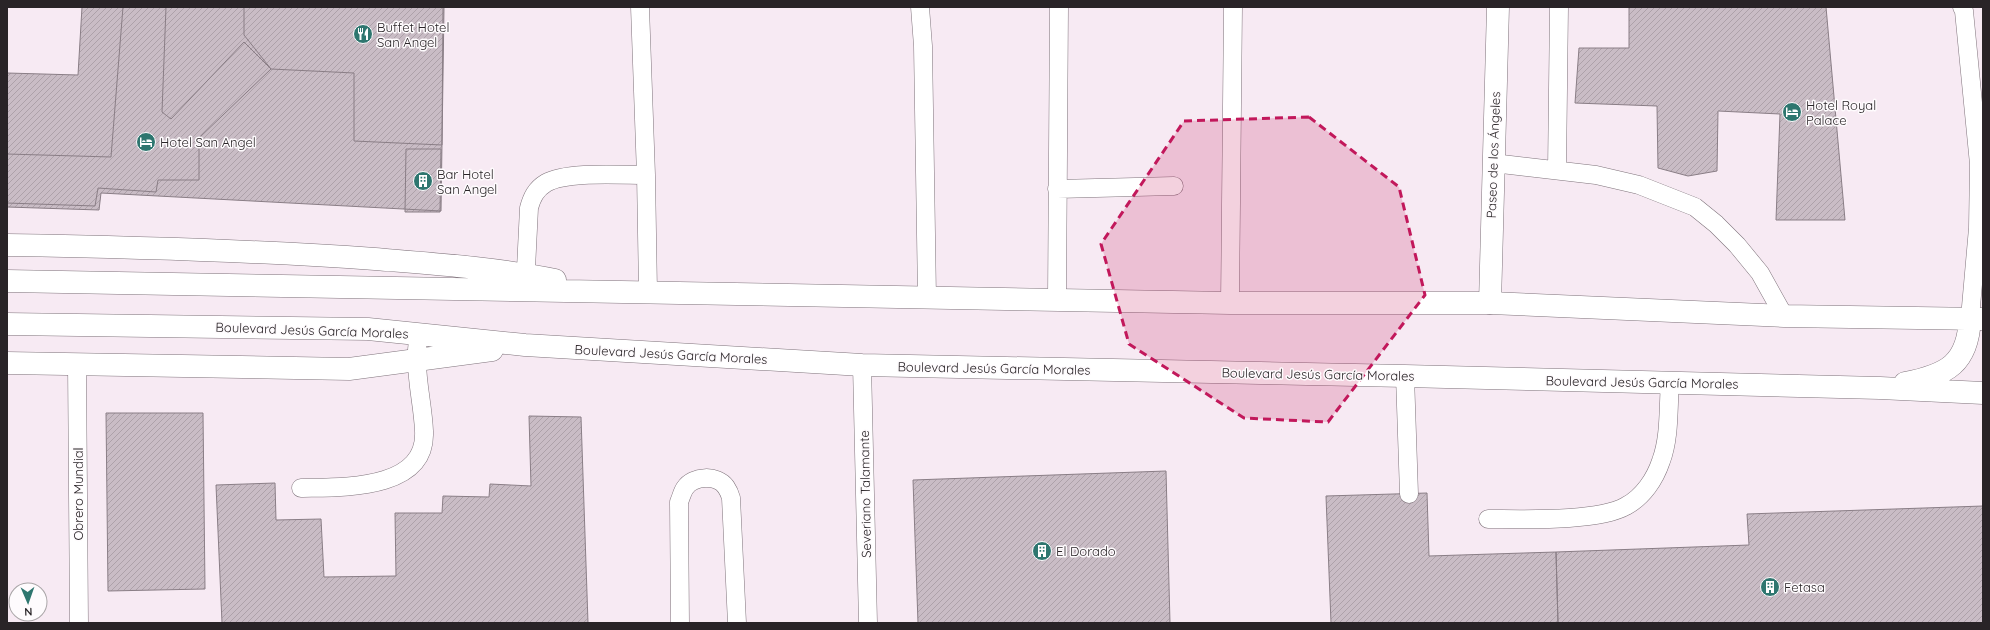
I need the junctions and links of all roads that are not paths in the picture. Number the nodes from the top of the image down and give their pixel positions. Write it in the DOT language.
graph roads {
  1 [pos="640,7"];
  2 [pos="920,7"];
  3 [pos="1059,7"];
  4 [pos="1233,7"];
  5 [pos="1498,7"];
  6 [pos="1559,7"];
  7 [pos="1964,8"];
  8 [pos="1493,163"];
  9 [pos="1557,170"];
  10 [pos="646,175"];
  11 [pos="1174,186"];
  12 [pos="1057,189"];
  13 [pos="7,245"];
  14 [pos="7,281"];
  15 [pos="525,282"];
  16 [pos="648,291"];
  17 [pos="927,297"];
  18 [pos="1057,299"];
  19 [pos="1230,303"];
  20 [pos="1490,303"];
  21 [pos="1784,316"];
  22 [pos="1976,318"];
  23 [pos="7,324"];
  24 [pos="419,333"];
  25 [pos="525,345"];
  26 [pos="416,360"];
  27 [pos="7,363"];
  28 [pos="77,364"];
  29 [pos="862,365"];
  30 [pos="1405,376"];
  31 [pos="1670,383"];
  32 [pos="1880,388"];
  33 [pos="1983,393"];
  34 [pos="301,488"];
  35 [pos="1408,494"];
  36 [pos="1488,519"];
  37 [pos="79,623"];
  38 [pos="680,623"];
  39 [pos="737,623"];
  40 [pos="868,623"];
  1 -- 10 [label="lane"];
  2 -- 17 [label="lane"];
  3 -- 12 [label="lane"];
  4 -- 19 [label="lane"];
  5 -- 8 [label="main road, Paseo de los Ángeles"];
  6 -- 9 [label="lane"];
  7 -- 22 [label="lane"];
  8 -- 9 [label="lane"];
  8 -- 20 [label="main road, Paseo de los Ángeles"];
  9 -- 21 [label="lane"];
  10 -- 15 [label="lane"];
  10 -- 16 [label="lane"];
  11 -- 12 [label="lane"];
  12 -- 18 [label="lane"];
  13 -- 15 [label="main road"];
  14 -- 15 [label="main road"];
  15 -- 16 [label="main road"];
  16 -- 17 [label="main road"];
  17 -- 18 [label="main road"];
  18 -- 19 [label="main road"];
  19 -- 20 [label="main road"];
  20 -- 21 [label="main road"];
  21 -- 22 [label="main road"];
  22 -- 32 [label="main road"];
  23 -- 24 [label="main road, Boulevard Jesús García Morales"];
  24 -- 25 [label="main road, Boulevard Jesús García Morales"];
  24 -- 26 [label="lane"];
  25 -- 26 [label="main road"];
  25 -- 29 [label="main road, Boulevard Jesús García Morales"];
  26 -- 28 [label="main road"];
  26 -- 34 [label="lane"];
  27 -- 28 [label="main road"];
  28 -- 37 [label="lane, Obrero Mundial"];
  29 -- 30 [label="main road, Boulevard Jesús García Morales"];
  29 -- 40 [label="lane, Severiano Talamante"];
  30 -- 31 [label="main road, Boulevard Jesús García Morales"];
  30 -- 35 [label="lane"];
  31 -- 32 [label="main road, Boulevard Jesús García Morales"];
  31 -- 36 [label="lane"];
  32 -- 33 [label="main road, Boulevard Jesús García Morales"];
  38 -- 39 [label="lane"];
}
